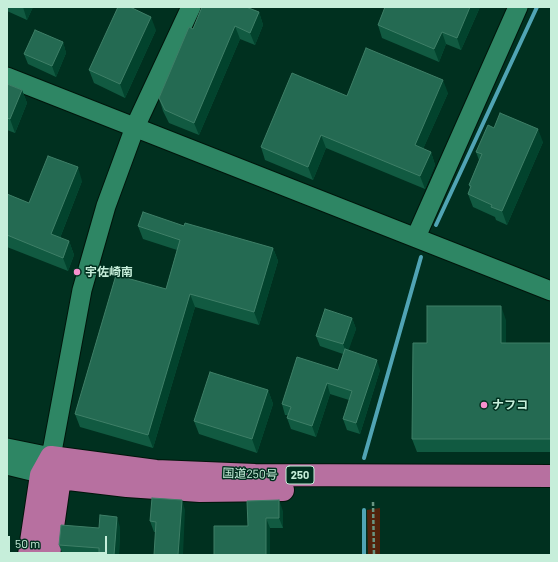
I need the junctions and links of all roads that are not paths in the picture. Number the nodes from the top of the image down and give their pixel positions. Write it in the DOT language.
graph roads {
  1 [pos="191,7"];
  2 [pos="518,7"];
  3 [pos="7,77"];
  4 [pos="135,128"];
  5 [pos="416,237"];
  6 [pos="551,291"];
  7 [pos="7,448"];
  8 [pos="7,465"];
  9 [pos="51,470"];
  10 [pos="551,476"];
  11 [pos="551,490"];
  12 [pos="29,555"];
  13 [pos="49,555"];
  1 -- 4 [label="street"];
  2 -- 5 [label="street"];
  3 -- 4 [label="street"];
  4 -- 5 [label="street"];
  4 -- 9 [label="street"];
  5 -- 6 [label="street"];
  7 -- 9 [label="street"];
  8 -- 9 [label="street"];
  9 -- 10 [label="highway, 国道250号 / 250"];
  9 -- 11 [label="highway, 国道250号 / 250"];
  9 -- 12 [label="highway"];
  9 -- 13 [label="highway"];
}
